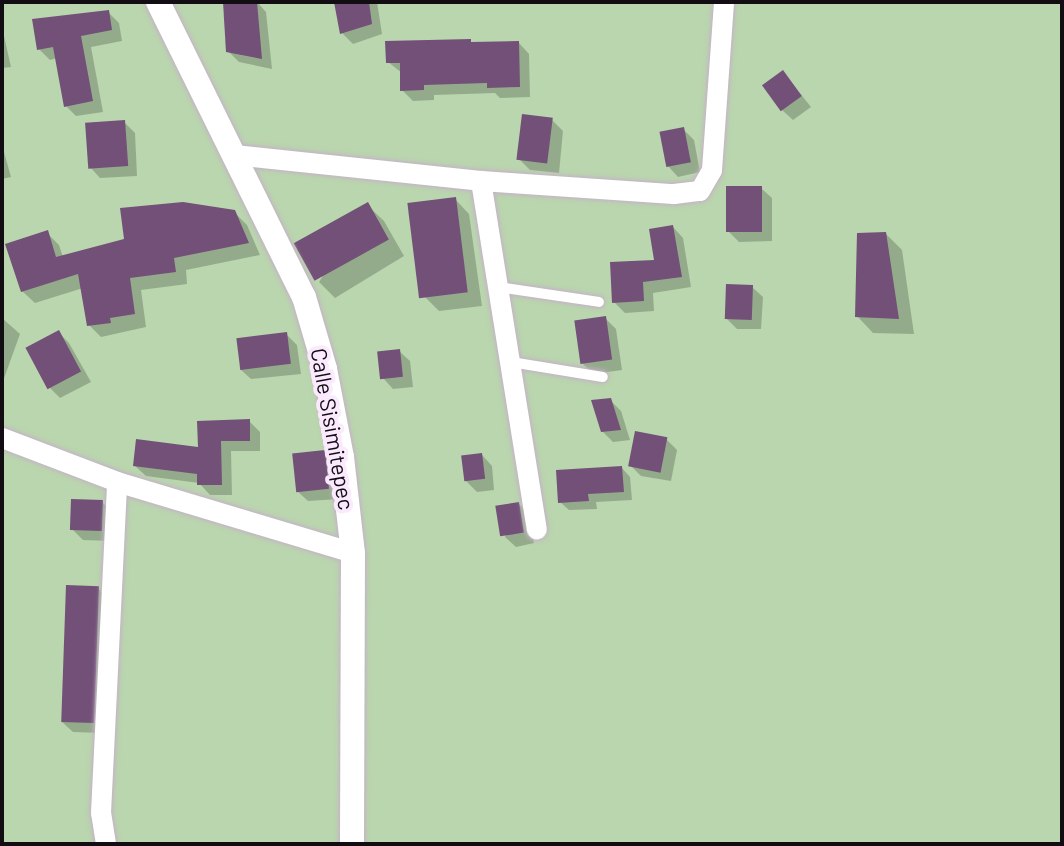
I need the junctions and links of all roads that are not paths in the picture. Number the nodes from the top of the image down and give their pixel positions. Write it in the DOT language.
graph roads {
  1 [pos="158,2"];
  2 [pos="724,2"];
  3 [pos="234,155"];
  4 [pos="481,181"];
  5 [pos="496,287"];
  6 [pos="599,302"];
  7 [pos="511,362"];
  8 [pos="603,377"];
  9 [pos="2,438"];
  10 [pos="117,482"];
  11 [pos="537,530"];
  12 [pos="353,553"];
  13 [pos="106,844"];
  14 [pos="352,844"];
  1 -- 3 [label="street, Calle Sisimitepec"];
  2 -- 4 [label="street"];
  3 -- 4 [label="street"];
  3 -- 12 [label="street, Calle Sisimitepec"];
  4 -- 5 [label="street"];
  5 -- 6 [label="lane"];
  5 -- 7 [label="street"];
  7 -- 8 [label="lane"];
  7 -- 11 [label="street"];
  9 -- 10 [label="street"];
  10 -- 12 [label="street"];
  10 -- 13 [label="street"];
  12 -- 14 [label="street, Calle Sisimitepec"];
}
